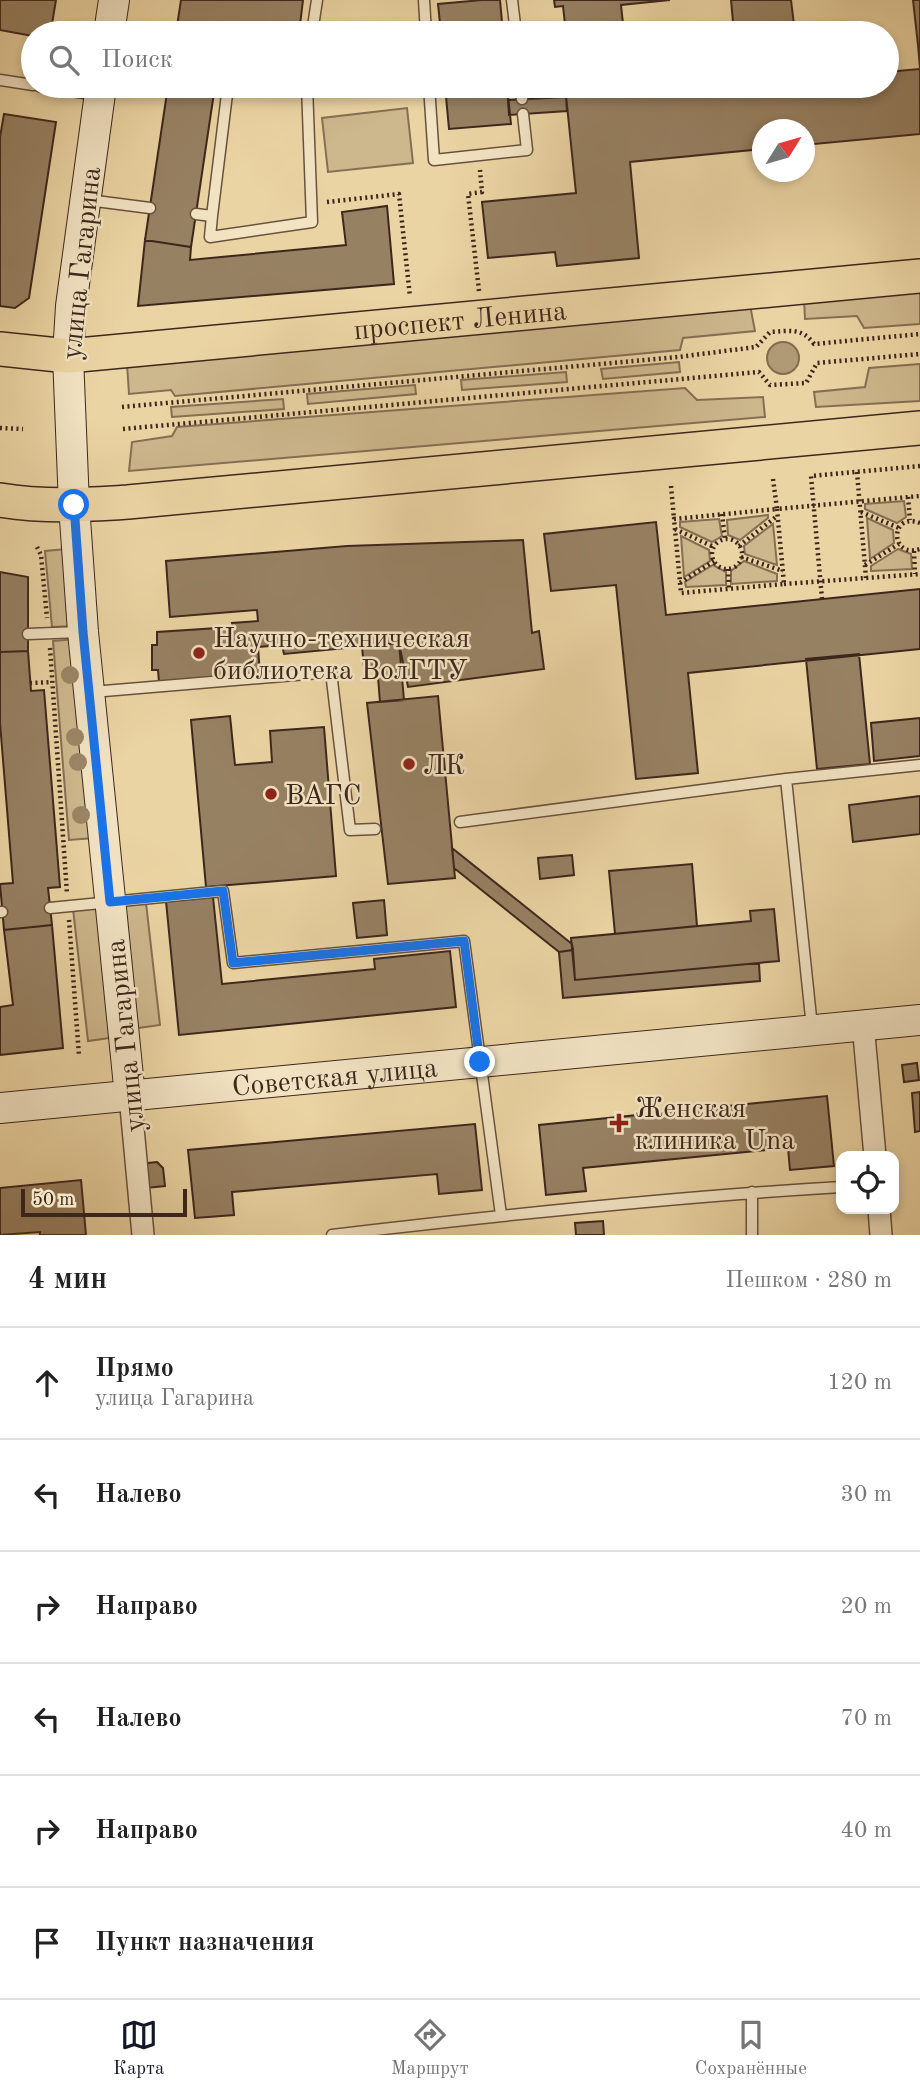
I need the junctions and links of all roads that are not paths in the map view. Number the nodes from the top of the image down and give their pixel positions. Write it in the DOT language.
graph roads {
  1 [pos="114,0"];
  2 [pos="317,0"];
  3 [pos="424,0"];
  4 [pos="512,0"];
  5 [pos="111,21"];
  6 [pos="314,21"];
  7 [pos="425,21"];
  8 [pos="515,21"];
  9 [pos="0,80"];
  10 [pos="21,83"];
  11 [pos="100,98"];
  12 [pos="227,98"];
  13 [pos="308,98"];
  14 [pos="430,98"];
  15 [pos="523,114"];
  16 [pos="85,200"];
  17 [pos="150,208"];
  18 [pos="196,214"];
  19 [pos="212,216"];
  20 [pos="920,276"];
  21 [pos="0,349"];
  22 [pos="68,356"];
  23 [pos="920,428"];
  24 [pos="0,500"];
  25 [pos="74,505"];
  26 [pos="83,632"];
  27 [pos="28,635"];
  28 [pos="89,692"];
  29 [pos="920,765"];
  30 [pos="786,779"];
  31 [pos="460,822"];
  32 [pos="375,830"];
  33 [pos="110,902"];
  34 [pos="50,908"];
  35 [pos="920,1020"];
  36 [pos="863,1024"];
  37 [pos="812,1029"];
  38 [pos="480,1062"];
  39 [pos="130,1096"];
  40 [pos="0,1108"];
  41 [pos="875,1151"];
  42 [pos="836,1187"];
  43 [pos="752,1192"];
  44 [pos="879,1214"];
  45 [pos="501,1215"];
  46 [pos="142,1235"];
  47 [pos="332,1235"];
  48 [pos="752,1235"];
  49 [pos="881,1235"];
  1 -- 5 [label="street"];
  2 -- 6 [label="lane"];
  3 -- 7 [label="lane"];
  4 -- 8 [label="lane"];
  9 -- 10 [label="lane"];
  11 -- 16 [label="street, улица Гагарина"];
  12 -- 19 [label="lane"];
  13 -- 19 [label="lane"];
  14 -- 15 [label="lane"];
  16 -- 17 [label="lane"];
  16 -- 22 [label="street, улица Гагарина"];
  18 -- 19 [label="lane"];
  20 -- 22 [label="main road, проспект Ленина"];
  21 -- 22 [label="main road, проспект Ленина"];
  22 -- 25 [label="street, улица Гагарина"];
  23 -- 25 [label="main road"];
  24 -- 25 [label="main road"];
  25 -- 26 [label="street, улица Гагарина"];
  26 -- 27 [label="lane"];
  26 -- 28 [label="street, улица Гагарина"];
  28 -- 32 [label="lane"];
  28 -- 33 [label="street, улица Гагарина"];
  29 -- 30 [label="lane"];
  30 -- 31 [label="lane"];
  30 -- 37 [label="lane"];
  33 -- 34 [label="lane"];
  33 -- 38 [label="lane"];
  33 -- 39 [label="street, улица Гагарина"];
  35 -- 36 [label="street, Советская улица"];
  36 -- 37 [label="street, Советская улица"];
  36 -- 41 [label="street"];
  37 -- 38 [label="street, Советская улица"];
  38 -- 39 [label="street, Советская улица"];
  38 -- 45 [label="lane"];
  39 -- 40 [label="street, Советская улица"];
  39 -- 46 [label="street, улица Гагарина"];
  42 -- 43 [label="lane"];
  43 -- 45 [label="lane"];
  43 -- 48 [label="lane"];
  44 -- 49 [label="street"];
  45 -- 47 [label="lane"];
}
